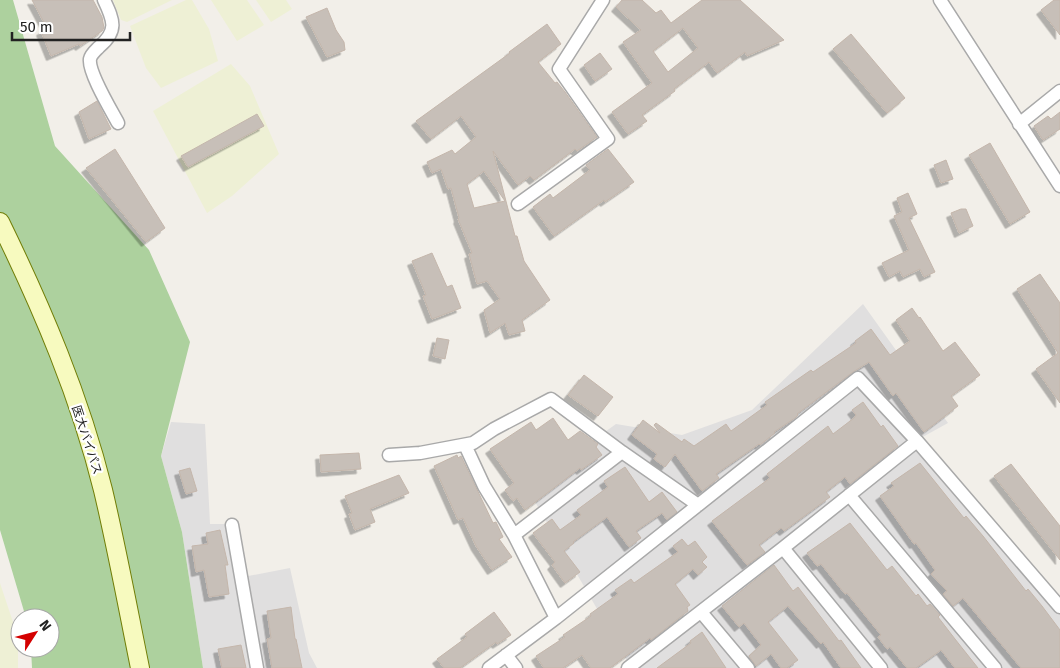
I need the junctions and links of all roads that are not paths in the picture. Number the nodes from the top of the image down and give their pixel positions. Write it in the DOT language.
graph roads {
  1 [pos="104,0"];
  2 [pos="603,0"];
  3 [pos="940,0"];
  4 [pos="1060,91"];
  5 [pos="118,123"];
  6 [pos="1019,124"];
  7 [pos="1060,186"];
  8 [pos="518,204"];
  9 [pos="0,222"];
  10 [pos="917,441"];
  11 [pos="465,445"];
  12 [pos="622,452"];
  13 [pos="389,455"];
  14 [pos="849,495"];
  15 [pos="698,505"];
  16 [pos="232,525"];
  17 [pos="514,535"];
  18 [pos="783,548"];
  19 [pos="1060,607"];
  20 [pos="701,612"];
  21 [pos="556,618"];
  22 [pos="506,655"];
  23 [pos="630,667"];
  24 [pos="140,668"];
  25 [pos="257,668"];
  26 [pos="489,668"];
  27 [pos="516,668"];
  28 [pos="748,668"];
  29 [pos="881,668"];
  30 [pos="995,668"];
  1 -- 5 [label="street"];
  2 -- 8 [label="street"];
  3 -- 6 [label="street"];
  4 -- 6 [label="street"];
  6 -- 7 [label="street"];
  9 -- 24 [label="main road, 医大バイパス"];
  10 -- 14 [label="street"];
  10 -- 15 [label="street"];
  10 -- 19 [label="street"];
  11 -- 12 [label="street"];
  11 -- 13 [label="street"];
  11 -- 17 [label="street"];
  12 -- 15 [label="street"];
  12 -- 17 [label="street"];
  14 -- 18 [label="street"];
  14 -- 30 [label="street"];
  15 -- 21 [label="street"];
  16 -- 25 [label="street"];
  17 -- 21 [label="street"];
  18 -- 20 [label="street"];
  18 -- 29 [label="street"];
  20 -- 23 [label="street"];
  20 -- 28 [label="street"];
  21 -- 22 [label="street"];
  22 -- 26 [label="street"];
  22 -- 27 [label="street"];
}
